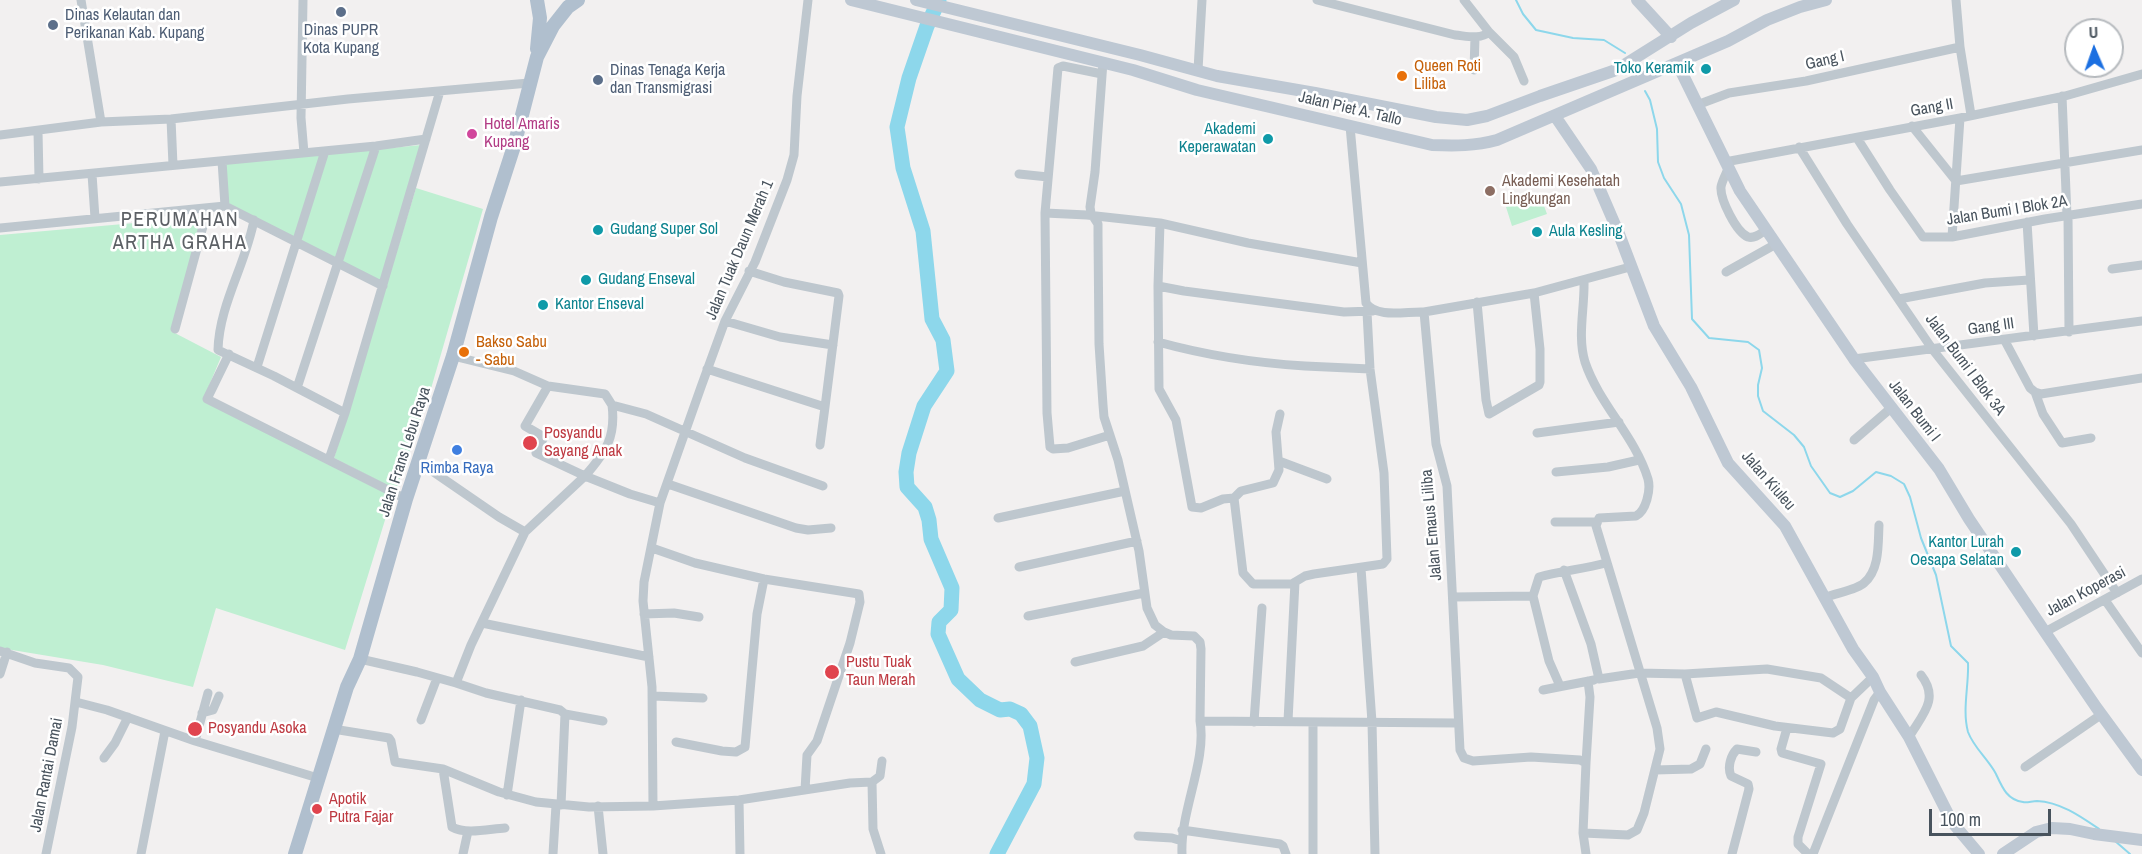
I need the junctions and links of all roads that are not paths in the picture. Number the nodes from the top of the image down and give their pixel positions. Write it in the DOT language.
graph roads {
  1 [pos="81,0"];
  2 [pos="303,0"];
  3 [pos="537,0"];
  4 [pos="578,0"];
  5 [pos="808,0"];
  6 [pos="850,0"];
  7 [pos="916,0"];
  8 [pos="1202,0"];
  9 [pos="1317,0"];
  10 [pos="1464,0"];
  11 [pos="1637,0"];
  12 [pos="1734,0"];
  13 [pos="1826,0"];
  14 [pos="1956,0"];
  15 [pos="1351,5"];
  16 [pos="1489,32"];
  17 [pos="1671,36"];
  18 [pos="1475,37"];
  19 [pos="1960,47"];
  20 [pos="537,57"];
  21 [pos="1677,63"];
  22 [pos="1103,68"];
  23 [pos="1622,68"];
  24 [pos="1198,70"];
  25 [pos="1474,70"];
  26 [pos="2142,74"];
  27 [pos="1524,81"];
  28 [pos="1636,82"];
  29 [pos="529,83"];
  30 [pos="440,91"];
  31 [pos="2062,96"];
  32 [pos="303,104"];
  33 [pos="1697,105"];
  34 [pos="1971,115"];
  35 [pos="1555,116"];
  36 [pos="1960,118"];
  37 [pos="171,119"];
  38 [pos="101,122"];
  39 [pos="1350,126"];
  40 [pos="1912,126"];
  41 [pos="38,131"];
  42 [pos="0,135"];
  43 [pos="426,138"];
  44 [pos="1857,138"];
  45 [pos="376,146"];
  46 [pos="1799,147"];
  47 [pos="2142,150"];
  48 [pos="325,151"];
  49 [pos="304,153"];
  50 [pos="222,161"];
  51 [pos="2065,163"];
  52 [pos="173,165"];
  53 [pos="1727,165"];
  54 [pos="92,174"];
  55 [pos="1019,174"];
  56 [pos="1048,177"];
  57 [pos="39,179"];
  58 [pos="1956,181"];
  59 [pos="0,182"];
  60 [pos="2142,204"];
  61 [pos="225,206"];
  62 [pos="208,208"];
  63 [pos="1045,213"];
  64 [pos="1092,216"];
  65 [pos="2067,216"];
  66 [pos="95,218"];
  67 [pos="254,220"];
  68 [pos="2027,222"];
  69 [pos="1160,223"];
  70 [pos="0,228"];
  71 [pos="1766,230"];
  72 [pos="1952,237"];
  73 [pos="296,243"];
  74 [pos="1776,244"];
  75 [pos="1362,263"];
  76 [pos="337,264"];
  77 [pos="2142,265"];
  78 [pos="1630,267"];
  79 [pos="2112,269"];
  80 [pos="749,271"];
  81 [pos="1726,272"];
  82 [pos="1584,280"];
  83 [pos="2029,280"];
  84 [pos="383,286"];
  85 [pos="1158,286"];
  86 [pos="1534,293"];
  87 [pos="1899,299"];
  88 [pos="1478,302"];
  89 [pos="1371,311"];
  90 [pos="1424,312"];
  91 [pos="725,321"];
  92 [pos="2137,322"];
  93 [pos="175,329"];
  94 [pos="2069,332"];
  95 [pos="2034,336"];
  96 [pos="2005,340"];
  97 [pos="1158,342"];
  98 [pos="833,345"];
  99 [pos="1933,350"];
  100 [pos="229,354"];
  101 [pos="453,356"];
  102 [pos="1854,360"];
  103 [pos="257,367"];
  104 [pos="707,369"];
  105 [pos="1370,369"];
  106 [pos="2142,378"];
  107 [pos="548,386"];
  108 [pos="297,388"];
  109 [pos="2035,393"];
  110 [pos="612,405"];
  111 [pos="825,407"];
  112 [pos="1891,408"];
  113 [pos="345,413"];
  114 [pos="1280,414"];
  115 [pos="1619,422"];
  116 [pos="685,432"];
  117 [pos="1537,433"];
  118 [pos="1110,435"];
  119 [pos="2091,438"];
  120 [pos="1854,440"];
  121 [pos="819,446"];
  122 [pos="329,459"];
  123 [pos="1639,460"];
  124 [pos="1279,461"];
  125 [pos="418,462"];
  126 [pos="1556,472"];
  127 [pos="585,476"];
  128 [pos="1327,479"];
  129 [pos="668,484"];
  130 [pos="823,486"];
  131 [pos="1125,491"];
  132 [pos="1234,498"];
  133 [pos="406,499"];
  134 [pos="660,503"];
  135 [pos="998,518"];
  136 [pos="1555,522"];
  137 [pos="1596,522"];
  138 [pos="1879,525"];
  139 [pos="831,528"];
  140 [pos="525,532"];
  141 [pos="1137,541"];
  142 [pos="652,548"];
  143 [pos="1606,564"];
  144 [pos="1019,567"];
  145 [pos="1361,568"];
  146 [pos="1563,570"];
  147 [pos="764,579"];
  148 [pos="2142,579"];
  149 [pos="1295,582"];
  150 [pos="1144,592"];
  151 [pos="2117,593"];
  152 [pos="1533,596"];
  153 [pos="1453,597"];
  154 [pos="1824,598"];
  155 [pos="2105,600"];
  156 [pos="1262,608"];
  157 [pos="644,614"];
  158 [pos="1028,616"];
  159 [pos="699,617"];
  160 [pos="482,623"];
  161 [pos="1164,632"];
  162 [pos="2044,632"];
  163 [pos="3,652"];
  164 [pos="2142,653"];
  165 [pos="649,657"];
  166 [pos="360,659"];
  167 [pos="1075,662"];
  168 [pos="1639,673"];
  169 [pos="0,674"];
  170 [pos="1685,674"];
  171 [pos="1921,675"];
  172 [pos="1873,677"];
  173 [pos="437,678"];
  174 [pos="1599,680"];
  175 [pos="1588,681"];
  176 [pos="456,683"];
  177 [pos="1560,686"];
  178 [pos="1543,690"];
  179 [pos="1880,692"];
  180 [pos="208,693"];
  181 [pos="219,696"];
  182 [pos="653,696"];
  183 [pos="703,698"];
  184 [pos="1851,698"];
  185 [pos="521,700"];
  186 [pos="76,702"];
  187 [pos="202,713"];
  188 [pos="565,714"];
  189 [pos="2102,714"];
  190 [pos="128,717"];
  191 [pos="421,720"];
  192 [pos="603,721"];
  193 [pos="1200,721"];
  194 [pos="1254,722"];
  195 [pos="1288,722"];
  196 [pos="1313,722"];
  197 [pos="1372,722"];
  198 [pos="1457,723"];
  199 [pos="1787,728"];
  200 [pos="333,729"];
  201 [pos="165,731"];
  202 [pos="1909,737"];
  203 [pos="195,741"];
  204 [pos="676,742"];
  205 [pos="1706,749"];
  206 [pos="1756,752"];
  207 [pos="104,758"];
  208 [pos="882,761"];
  209 [pos="1586,763"];
  210 [pos="2025,767"];
  211 [pos="443,769"];
  212 [pos="1655,770"];
  213 [pos="2142,770"];
  214 [pos="318,778"];
  215 [pos="872,782"];
  216 [pos="805,790"];
  217 [pos="507,795"];
  218 [pos="739,800"];
  219 [pos="559,805"];
  220 [pos="598,806"];
  221 [pos="653,806"];
  222 [pos="505,828"];
  223 [pos="1182,830"];
  224 [pos="468,831"];
  225 [pos="1583,833"];
  226 [pos="1138,836"];
  227 [pos="2141,840"];
  228 [pos="1182,841"];
  229 [pos="46,854"];
  230 [pos="141,854"];
  231 [pos="295,854"];
  232 [pos="463,854"];
  233 [pos="553,854"];
  234 [pos="603,854"];
  235 [pos="741,854"];
  236 [pos="881,854"];
  237 [pos="1182,854"];
  238 [pos="1286,854"];
  239 [pos="1313,854"];
  240 [pos="1375,854"];
  241 [pos="1587,854"];
  242 [pos="1732,854"];
  243 [pos="1808,854"];
  244 [pos="1813,854"];
  245 [pos="1979,854"];
  246 [pos="2003,854"];
  1 -- 38 [label="street"];
  2 -- 32 [label="street"];
  3 -- 20 [label="main road, Jalan Frans Lebu Raya"];
  4 -- 20 [label="main road, Jalan Frans Lebu Raya"];
  5 -- 80 [label="street, Jalan Tuak Daun Merah 1"];
  6 -- 22 [label="street, Jalan Piet A. Tallo"];
  7 -- 24 [label="street, Jalan Piet A. Tallo"];
  8 -- 24 [label="street"];
  9 -- 15 [label="street"];
  10 -- 16 [label="street"];
  11 -- 17 [label="street"];
  12 -- 17 [label="street"];
  13 -- 21 [label="street, Jalan Piet A. Tallo"];
  14 -- 19 [label="street"];
  15 -- 18 [label="street"];
  16 -- 18 [label="street"];
  16 -- 27 [label="street"];
  17 -- 23 [label="street, Jalan Piet A. Tallo"];
  18 -- 25 [label="street"];
  19 -- 33 [label="street, Gang I"];
  19 -- 34 [label="street"];
  20 -- 29 [label="main road, Jalan Frans Lebu Raya"];
  21 -- 28 [label="street, Jalan Piet A. Tallo"];
  21 -- 33 [label="street, Jalan Bumi I"];
  22 -- 39 [label="street, Jalan Piet A. Tallo"];
  22 -- 56 [label="street"];
  22 -- 64 [label="street"];
  23 -- 24 [label="street, Jalan Piet A. Tallo"];
  23 -- 28 [label="street"];
  26 -- 31 [label="street, Gang II"];
  28 -- 35 [label="street, Jalan Piet A. Tallo"];
  29 -- 30 [label="street"];
  29 -- 101 [label="main road, Jalan Frans Lebu Raya"];
  30 -- 32 [label="street"];
  30 -- 43 [label="street"];
  31 -- 34 [label="street, Gang II"];
  31 -- 51 [label="street"];
  32 -- 37 [label="street"];
  32 -- 49 [label="street"];
  33 -- 53 [label="street, Jalan Bumi I"];
  34 -- 36 [label="street, Gang II"];
  35 -- 39 [label="street, Jalan Piet A. Tallo"];
  35 -- 78 [label="street, Jalan Kiuleu"];
  36 -- 40 [label="street, Gang II"];
  36 -- 58 [label="street"];
  37 -- 38 [label="street"];
  37 -- 52 [label="street"];
  38 -- 41 [label="street"];
  39 -- 75 [label="street"];
  40 -- 44 [label="street, Gang II"];
  40 -- 58 [label="street"];
  41 -- 42 [label="street"];
  41 -- 57 [label="street"];
  43 -- 45 [label="street"];
  43 -- 84 [label="street"];
  44 -- 46 [label="street, Gang II"];
  44 -- 72 [label="street, Jalan Bumi I Blok 2A"];
  45 -- 48 [label="street"];
  45 -- 76 [label="street"];
  46 -- 53 [label="street, Gang II"];
  46 -- 87 [label="street, Jalan Bumi I Blok 3A"];
  47 -- 51 [label="street"];
  48 -- 49 [label="street"];
  48 -- 73 [label="street"];
  49 -- 50 [label="street"];
  50 -- 52 [label="street"];
  50 -- 61 [label="street"];
  51 -- 58 [label="street"];
  51 -- 65 [label="street"];
  52 -- 54 [label="street"];
  53 -- 71 [label="street, Jalan Bumi I"];
  53 -- 71 [label="street"];
  54 -- 57 [label="street"];
  54 -- 66 [label="street"];
  55 -- 56 [label="street"];
  56 -- 63 [label="street"];
  57 -- 59 [label="street"];
  58 -- 72 [label="street"];
  60 -- 65 [label="street, Jalan Bumi I Blok 2A"];
  61 -- 62 [label="street"];
  61 -- 67 [label="street"];
  62 -- 66 [label="street"];
  62 -- 93 [label="street"];
  63 -- 64 [label="street"];
  63 -- 118 [label="street"];
  64 -- 69 [label="street"];
  64 -- 118 [label="street"];
  65 -- 68 [label="street, Jalan Bumi I Blok 2A"];
  65 -- 94 [label="street"];
  66 -- 70 [label="street"];
  67 -- 73 [label="street"];
  67 -- 100 [label="street"];
  68 -- 72 [label="street, Jalan Bumi I Blok 2A"];
  68 -- 83 [label="street"];
  69 -- 75 [label="street"];
  69 -- 85 [label="street"];
  71 -- 74 [label="street, Jalan Bumi I"];
  73 -- 76 [label="street"];
  73 -- 103 [label="street"];
  74 -- 81 [label="street"];
  74 -- 102 [label="street, Jalan Bumi I"];
  75 -- 89 [label="street"];
  76 -- 84 [label="street"];
  76 -- 108 [label="street"];
  77 -- 79 [label="street"];
  78 -- 82 [label="street"];
  78 -- 154 [label="street, Jalan Kiuleu"];
  80 -- 91 [label="street, Jalan Tuak Daun Merah 1"];
  80 -- 98 [label="street"];
  82 -- 86 [label="street"];
  82 -- 115 [label="street"];
  83 -- 87 [label="street"];
  83 -- 95 [label="street"];
  84 -- 113 [label="street"];
  85 -- 89 [label="street"];
  85 -- 97 [label="street"];
  86 -- 88 [label="street"];
  86 -- 88 [label="street"];
  87 -- 99 [label="street, Jalan Bumi I Blok 3A"];
  88 -- 90 [label="street"];
  89 -- 90 [label="street"];
  89 -- 105 [label="street"];
  90 -- 153 [label="street, Jalan Emaus Liliba"];
  91 -- 98 [label="street"];
  91 -- 104 [label="street, Jalan Tuak Daun Merah 1"];
  92 -- 94 [label="street, Gang III"];
  94 -- 95 [label="street, Gang III"];
  95 -- 96 [label="street, Gang III"];
  96 -- 99 [label="street, Gang III"];
  96 -- 109 [label="street"];
  97 -- 105 [label="street"];
  97 -- 132 [label="street"];
  98 -- 111 [label="street"];
  99 -- 102 [label="street, Gang III"];
  99 -- 151 [label="street, Jalan Bumi I Blok 3A"];
  100 -- 103 [label="street"];
  100 -- 122 [label="street"];
  101 -- 107 [label="street"];
  101 -- 125 [label="main road, Jalan Frans Lebu Raya"];
  102 -- 112 [label="street, Jalan Bumi I"];
  103 -- 108 [label="street"];
  104 -- 111 [label="street"];
  104 -- 116 [label="street, Jalan Tuak Daun Merah 1"];
  105 -- 145 [label="street"];
  106 -- 109 [label="street"];
  107 -- 110 [label="street"];
  107 -- 127 [label="street"];
  108 -- 113 [label="street"];
  109 -- 119 [label="street"];
  110 -- 116 [label="street"];
  110 -- 127 [label="street"];
  111 -- 121 [label="street"];
  112 -- 120 [label="street"];
  112 -- 162 [label="street, Jalan Bumi I"];
  113 -- 122 [label="street"];
  114 -- 124 [label="street"];
  115 -- 117 [label="street"];
  115 -- 123 [label="street"];
  116 -- 129 [label="street, Jalan Tuak Daun Merah 1"];
  116 -- 130 [label="street"];
  118 -- 131 [label="street"];
  122 -- 133 [label="street"];
  123 -- 126 [label="street"];
  123 -- 137 [label="street"];
  124 -- 128 [label="street"];
  124 -- 132 [label="street"];
  125 -- 133 [label="main road, Jalan Frans Lebu Raya"];
  125 -- 140 [label="street"];
  127 -- 134 [label="street"];
  127 -- 140 [label="street"];
  129 -- 134 [label="street, Jalan Tuak Daun Merah 1"];
  129 -- 139 [label="street"];
  131 -- 135 [label="street"];
  131 -- 141 [label="street"];
  132 -- 149 [label="street"];
  133 -- 166 [label="main road, Jalan Frans Lebu Raya"];
  134 -- 142 [label="street, Jalan Tuak Daun Merah 1"];
  136 -- 137 [label="street"];
  137 -- 143 [label="street"];
  138 -- 154 [label="street"];
  140 -- 160 [label="street"];
  141 -- 144 [label="street"];
  141 -- 150 [label="street"];
  142 -- 147 [label="street"];
  142 -- 157 [label="street, Jalan Tuak Daun Merah 1"];
  143 -- 146 [label="street"];
  143 -- 168 [label="street"];
  145 -- 149 [label="street"];
  145 -- 197 [label="street"];
  146 -- 152 [label="street"];
  146 -- 174 [label="street"];
  147 -- 204 [label="street"];
  147 -- 216 [label="street"];
  148 -- 151 [label="street, Jalan Koperasi"];
  149 -- 195 [label="street"];
  150 -- 158 [label="street"];
  150 -- 161 [label="street"];
  151 -- 155 [label="street, Jalan Koperasi"];
  152 -- 153 [label="street"];
  152 -- 177 [label="street"];
  153 -- 198 [label="street, Jalan Emaus Liliba"];
  154 -- 172 [label="street, Jalan Kiuleu"];
  155 -- 162 [label="street, Jalan Koperasi"];
  155 -- 164 [label="street"];
  156 -- 194 [label="street"];
  157 -- 159 [label="street"];
  157 -- 165 [label="street, Jalan Tuak Daun Merah 1"];
  160 -- 165 [label="street"];
  160 -- 176 [label="street"];
  161 -- 167 [label="street"];
  161 -- 193 [label="street"];
  162 -- 189 [label="street, Jalan Bumi I"];
  163 -- 169 [label="street"];
  163 -- 186 [label="street, Jalan Rantai Damai"];
  165 -- 182 [label="street, Jalan Tuak Daun Merah 1"];
  166 -- 173 [label="street"];
  166 -- 200 [label="main road, Jalan Frans Lebu Raya"];
  168 -- 170 [label="street"];
  168 -- 174 [label="street"];
  168 -- 212 [label="street"];
  170 -- 184 [label="street"];
  170 -- 199 [label="street"];
  171 -- 202 [label="street"];
  172 -- 179 [label="street, Jalan Kiuleu"];
  172 -- 184 [label="street"];
  173 -- 176 [label="street"];
  173 -- 191 [label="street"];
  174 -- 175 [label="street"];
  175 -- 177 [label="street"];
  175 -- 209 [label="street"];
  176 -- 185 [label="street"];
  177 -- 178 [label="street"];
  179 -- 202 [label="street, Jalan Kiuleu"];
  179 -- 244 [label="street"];
  180 -- 187 [label="street"];
  181 -- 187 [label="street"];
  182 -- 183 [label="street"];
  182 -- 221 [label="street, Jalan Tuak Daun Merah 1"];
  184 -- 199 [label="street"];
  185 -- 188 [label="street"];
  185 -- 217 [label="street"];
  186 -- 190 [label="street, Jalan Rantai Damai"];
  186 -- 229 [label="street, Jalan Rantai Damai"];
  187 -- 203 [label="street"];
  188 -- 192 [label="street"];
  188 -- 219 [label="street"];
  189 -- 210 [label="street"];
  189 -- 213 [label="street, Jalan Bumi I"];
  190 -- 201 [label="street, Jalan Rantai Damai"];
  190 -- 207 [label="street"];
  193 -- 194 [label="street"];
  193 -- 223 [label="street"];
  194 -- 195 [label="street"];
  195 -- 196 [label="street"];
  196 -- 197 [label="street"];
  196 -- 239 [label="street"];
  197 -- 198 [label="street"];
  197 -- 240 [label="street"];
  198 -- 209 [label="street, Jalan Emaus Liliba"];
  199 -- 243 [label="street"];
  200 -- 211 [label="street"];
  200 -- 214 [label="main road, Jalan Frans Lebu Raya"];
  201 -- 203 [label="street, Jalan Rantai Damai"];
  201 -- 230 [label="street"];
  202 -- 245 [label="street, Jalan Kiuleu"];
  203 -- 214 [label="street, Jalan Rantai Damai"];
  205 -- 212 [label="street"];
  206 -- 242 [label="street"];
  208 -- 215 [label="street"];
  209 -- 225 [label="street"];
  211 -- 217 [label="street"];
  211 -- 224 [label="street"];
  212 -- 225 [label="street"];
  214 -- 231 [label="main road, Jalan Frans Lebu Raya"];
  215 -- 216 [label="street"];
  215 -- 236 [label="street"];
  216 -- 218 [label="street"];
  217 -- 219 [label="street"];
  218 -- 221 [label="street"];
  218 -- 235 [label="street"];
  219 -- 220 [label="street"];
  219 -- 233 [label="street"];
  220 -- 221 [label="street"];
  220 -- 234 [label="street"];
  222 -- 224 [label="street"];
  223 -- 228 [label="street"];
  223 -- 238 [label="street"];
  224 -- 232 [label="street"];
  225 -- 241 [label="street"];
  226 -- 228 [label="street"];
  227 -- 246 [label="street"];
  228 -- 237 [label="street"];
}
